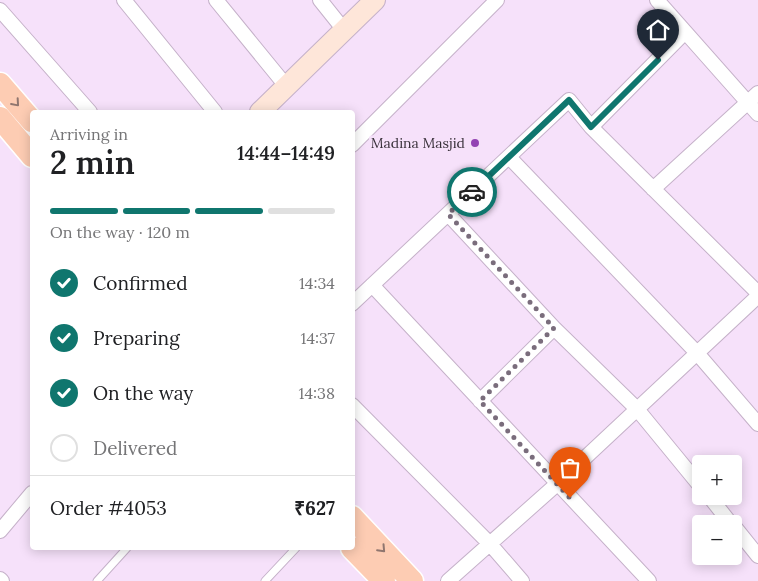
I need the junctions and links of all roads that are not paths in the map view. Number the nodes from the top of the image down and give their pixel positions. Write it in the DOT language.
graph roads {
  1 [pos="124,0"];
  2 [pos="216,0"];
  3 [pos="320,0"];
  4 [pos="375,0"];
  5 [pos="497,0"];
  6 [pos="657,0"];
  7 [pos="0,10"];
  8 [pos="344,30"];
  9 [pos="685,32"];
  10 [pos="0,84"];
  11 [pos="287,87"];
  12 [pos="753,98"];
  13 [pos="88,110"];
  14 [pos="213,110"];
  15 [pos="262,110"];
  16 [pos="758,114"];
  17 [pos="0,118"];
  18 [pos="30,120"];
  19 [pos="591,127"];
  20 [pos="355,142"];
  21 [pos="30,154"];
  22 [pos="509,157"];
  23 [pos="653,189"];
  24 [pos="448,214"];
  25 [pos="372,285"];
  26 [pos="758,294"];
  27 [pos="355,301"];
  28 [pos="554,328"];
  29 [pos="697,353"];
  30 [pos="480,401"];
  31 [pos="355,408"];
  32 [pos="637,409"];
  33 [pos="758,424"];
  34 [pos="692,476"];
  35 [pos="557,484"];
  36 [pos="30,496"];
  37 [pos="716,505"];
  38 [pos="725,515"];
  39 [pos="355,520"];
  40 [pos="0,531"];
  41 [pos="742,536"];
  42 [pos="490,544"];
  43 [pos="125,550"];
  44 [pos="294,550"];
  45 [pos="354,550"];
  46 [pos="758,556"];
  47 [pos="98,581"];
  48 [pos="265,581"];
  49 [pos="384,581"];
  50 [pos="412,581"];
  51 [pos="448,581"];
  52 [pos="522,581"];
  53 [pos="649,581"];
  1 -- 14 [label="street"];
  2 -- 11 [label="street"];
  3 -- 8 [label="street"];
  4 -- 8 [label="street"];
  5 -- 20 [label="street"];
  6 -- 9 [label="street"];
  7 -- 13 [label="street"];
  8 -- 11 [label="street"];
  9 -- 12 [label="street"];
  9 -- 19 [label="street"];
  10 -- 18 [label="main road, one-way"];
  11 -- 15 [label="street"];
  12 -- 16 [label="street"];
  12 -- 23 [label="street"];
  17 -- 21 [label="main road"];
  19 -- 22 [label="street"];
  19 -- 23 [label="street"];
  22 -- 24 [label="street"];
  22 -- 29 [label="street"];
  23 -- 26 [label="street"];
  24 -- 25 [label="street"];
  24 -- 28 [label="street"];
  25 -- 27 [label="street"];
  25 -- 30 [label="street"];
  26 -- 29 [label="street"];
  28 -- 30 [label="street"];
  28 -- 32 [label="street"];
  29 -- 32 [label="street"];
  29 -- 33 [label="street"];
  30 -- 35 [label="street"];
  31 -- 42 [label="street"];
  32 -- 34 [label="street"];
  32 -- 35 [label="street"];
  35 -- 42 [label="street"];
  35 -- 53 [label="street"];
  36 -- 40 [label="street"];
  37 -- 38 [label="street"];
  39 -- 50 [label="main road, one-way"];
  41 -- 46 [label="street"];
  42 -- 51 [label="street"];
  42 -- 52 [label="street"];
  43 -- 47 [label="lane"];
  44 -- 48 [label="lane"];
  45 -- 49 [label="main road"];
}
